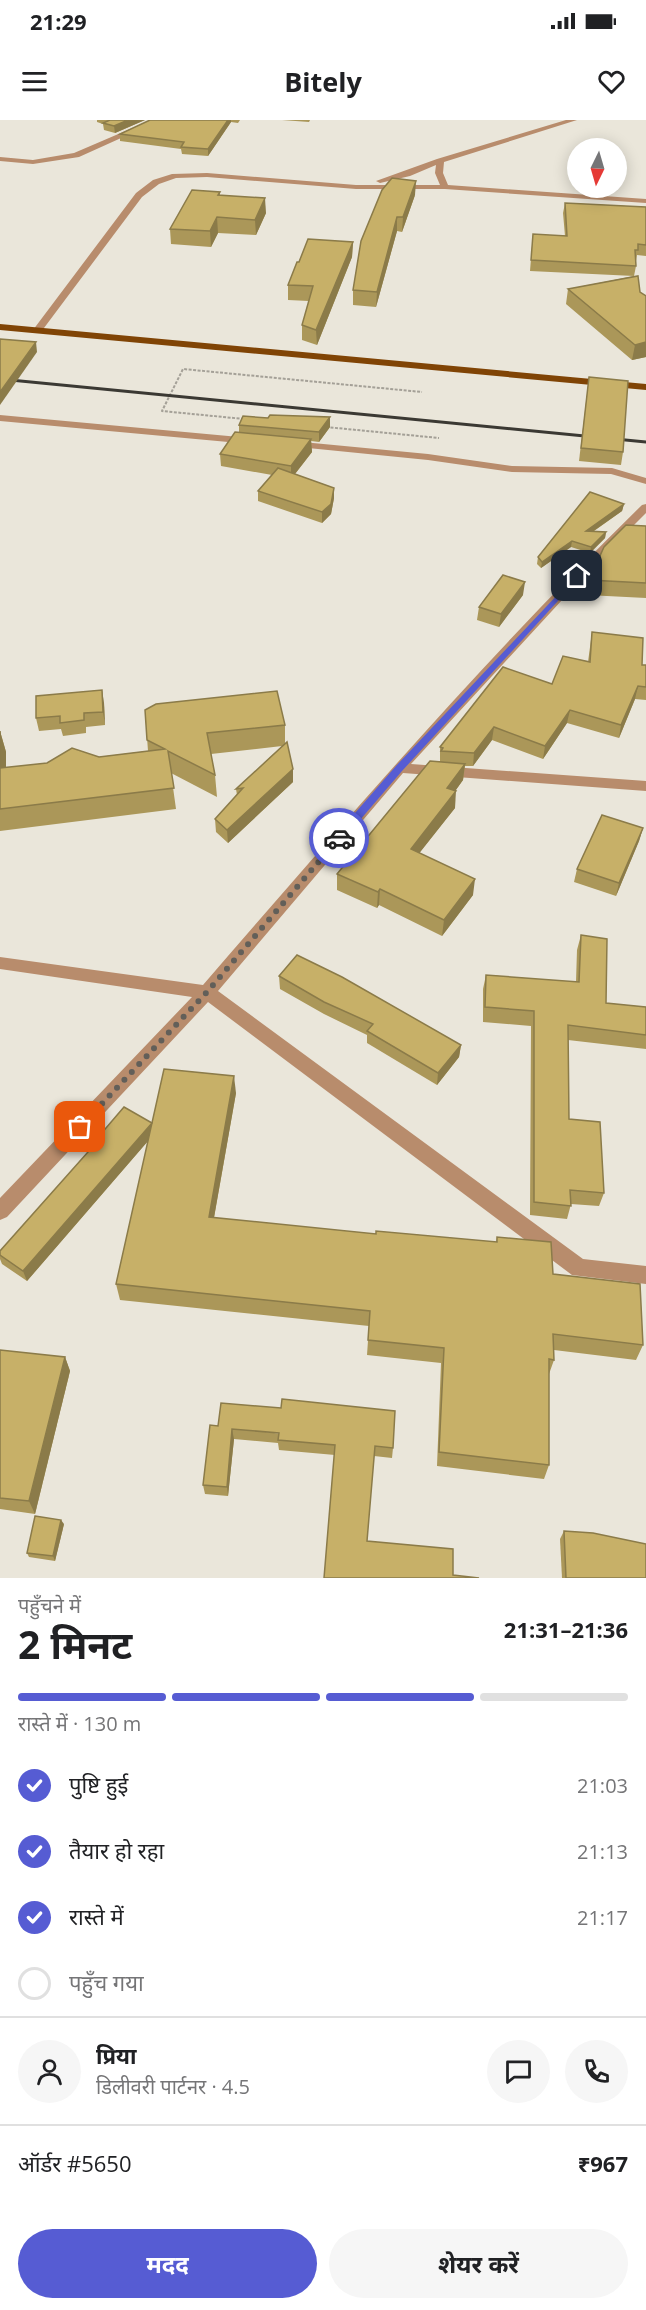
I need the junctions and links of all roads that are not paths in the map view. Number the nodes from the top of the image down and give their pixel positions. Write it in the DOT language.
graph roads {
  1 [pos="130,120"];
  2 [pos="156,120"];
  3 [pos="573,120"];
  4 [pos="147,125"];
  5 [pos="0,159"];
  6 [pos="440,160"];
  7 [pos="356,187"];
  8 [pos="445,187"];
  9 [pos="646,201"];
  10 [pos="0,327"];
  11 [pos="38,330"];
  12 [pos="646,387"];
  13 [pos="0,418"];
  14 [pos="262,442"];
  15 [pos="286,444"];
  16 [pos="646,481"];
  17 [pos="646,507"];
  18 [pos="399,768"];
  19 [pos="646,786"];
  20 [pos="0,963"];
  21 [pos="207,992"];
  22 [pos="0,1211"];
  23 [pos="646,1275"];
  1 -- 4 [label="street"];
  2 -- 4 [label="street"];
  3 -- 6 [label="street"];
  4 -- 5 [label="street"];
  6 -- 7 [label="street"];
  6 -- 8 [label="street"];
  7 -- 8 [label="street"];
  7 -- 11 [label="street"];
  8 -- 9 [label="street"];
  10 -- 11 [label="main road"];
  11 -- 12 [label="main road"];
  13 -- 14 [label="street"];
  15 -- 16 [label="street"];
  17 -- 18 [label="street"];
  18 -- 19 [label="street"];
  18 -- 21 [label="street"];
  20 -- 21 [label="street"];
  21 -- 22 [label="street"];
  21 -- 23 [label="street"];
}
